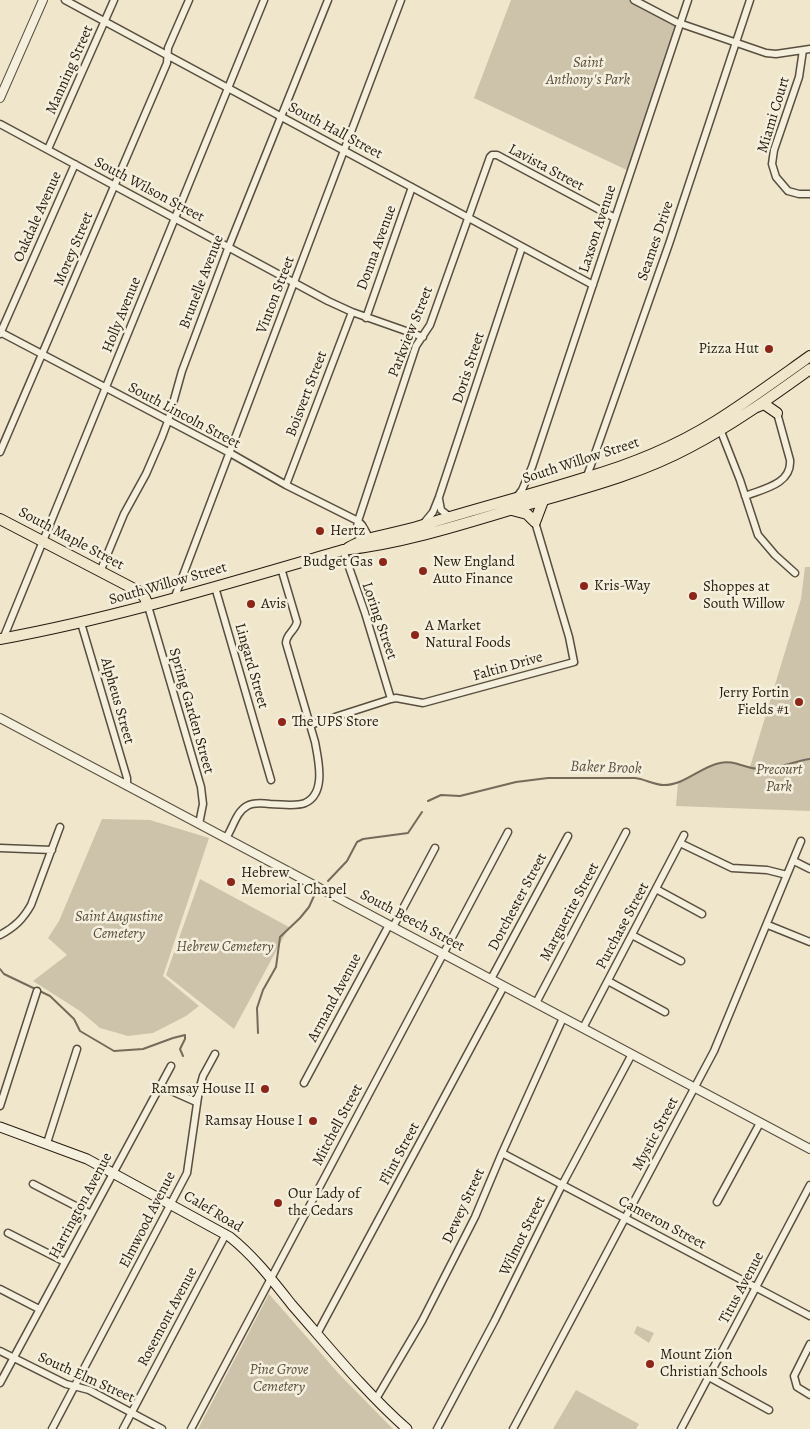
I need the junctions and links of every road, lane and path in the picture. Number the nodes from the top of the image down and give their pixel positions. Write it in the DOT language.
graph roads {
  1 [pos="43,0"];
  2 [pos="65,0"];
  3 [pos="114,0"];
  4 [pos="189,0"];
  5 [pos="264,0"];
  6 [pos="328,0"];
  7 [pos="401,0"];
  8 [pos="634,0"];
  9 [pos="688,0"];
  10 [pos="750,0"];
  11 [pos="105,22"];
  12 [pos="680,24"];
  13 [pos="736,43"];
  14 [pos="810,49"];
  15 [pos="802,50"];
  16 [pos="167,55"];
  17 [pos="228,88"];
  18 [pos="0,98"];
  19 [pos="281,117"];
  20 [pos="0,124"];
  21 [pos="48,150"];
  22 [pos="344,150"];
  23 [pos="492,155"];
  24 [pos="75,164"];
  25 [pos="114,185"];
  26 [pos="412,187"];
  27 [pos="810,194"];
  28 [pos="176,218"];
  29 [pos="468,218"];
  30 [pos="615,218"];
  31 [pos="229,246"];
  32 [pos="522,247"];
  33 [pos="294,282"];
  34 [pos="593,285"];
  35 [pos="352,312"];
  36 [pos="366,318"];
  37 [pos="0,333"];
  38 [pos="423,337"];
  39 [pos="43,355"];
  40 [pos="810,356"];
  41 [pos="810,369"];
  42 [pos="105,389"];
  43 [pos="772,396"];
  44 [pos="754,408"];
  45 [pos="777,413"];
  46 [pos="168,421"];
  47 [pos="718,426"];
  48 [pos="0,452"];
  49 [pos="230,454"];
  50 [pos="532,467"];
  51 [pos="586,478"];
  52 [pos="286,485"];
  53 [pos="582,490"];
  54 [pos="745,496"];
  55 [pos="439,498"];
  56 [pos="515,499"];
  57 [pos="529,500"];
  58 [pos="543,501"];
  59 [pos="512,510"];
  60 [pos="451,517"];
  61 [pos="0,519"];
  62 [pos="358,521"];
  63 [pos="535,522"];
  64 [pos="422,526"];
  65 [pos="41,542"];
  66 [pos="366,543"];
  67 [pos="342,550"];
  68 [pos="281,568"];
  69 [pos="100,572"];
  70 [pos="795,573"];
  71 [pos="215,587"];
  72 [pos="174,599"];
  73 [pos="148,606"];
  74 [pos="81,623"];
  75 [pos="1,639"];
  76 [pos="392,699"];
  77 [pos="0,718"];
  78 [pos="310,725"];
  79 [pos="271,780"];
  80 [pos="127,786"];
  81 [pos="199,824"];
  82 [pos="60,827"];
  83 [pos="508,832"];
  84 [pos="626,832"];
  85 [pos="684,835"];
  86 [pos="568,836"];
  87 [pos="226,838"];
  88 [pos="802,841"];
  89 [pos="680,843"];
  90 [pos="0,848"];
  91 [pos="435,848"];
  92 [pos="52,850"];
  93 [pos="794,861"];
  94 [pos="810,869"];
  95 [pos="787,875"];
  96 [pos="656,889"];
  97 [pos="702,914"];
  98 [pos="768,924"];
  99 [pos="391,926"];
  100 [pos="0,935"];
  101 [pos="632,935"];
  102 [pos="810,942"];
  103 [pos="443,954"];
  104 [pos="681,960"];
  105 [pos="491,979"];
  106 [pos="608,981"];
  107 [pos="504,986"];
  108 [pos="37,991"];
  109 [pos="536,1003"];
  110 [pos="665,1012"];
  111 [pos="563,1018"];
  112 [pos="583,1028"];
  113 [pos="77,1049"];
  114 [pos="215,1054"];
  115 [pos="632,1054"];
  116 [pos="171,1066"];
  117 [pos="304,1083"];
  118 [pos="160,1086"];
  119 [pos="694,1088"];
  120 [pos="196,1102"];
  121 [pos="0,1106"];
  122 [pos="760,1123"];
  123 [pos="0,1127"];
  124 [pos="47,1143"];
  125 [pos="810,1149"];
  126 [pos="502,1153"];
  127 [pos="112,1172"];
  128 [pos="33,1184"];
  129 [pos="562,1185"];
  130 [pos="810,1185"];
  131 [pos="717,1202"];
  132 [pos="172,1204"];
  133 [pos="91,1214"];
  134 [pos="625,1217"];
  135 [pos="8,1233"];
  136 [pos="226,1234"];
  137 [pos="65,1262"];
  138 [pos="271,1279"];
  139 [pos="756,1288"];
  140 [pos="0,1289"];
  141 [pos="39,1309"];
  142 [pos="810,1316"];
  143 [pos="318,1334"];
  144 [pos="810,1344"];
  145 [pos="0,1351"];
  146 [pos="14,1358"];
  147 [pos="708,1377"];
  148 [pos="0,1383"];
  149 [pos="74,1386"];
  150 [pos="810,1395"];
  151 [pos="376,1399"];
  152 [pos="769,1410"];
  153 [pos="132,1412"];
  154 [pos="52,1429"];
  155 [pos="123,1429"];
  156 [pos="162,1429"];
  157 [pos="191,1429"];
  158 [pos="407,1429"];
  159 [pos="437,1429"];
  160 [pos="513,1429"];
  161 [pos="681,1429"];
  1 -- 18 [label="street"];
  2 -- 11 [label="street, South Hall Street"];
  3 -- 11 [label="street, Manning Street"];
  4 -- 16 [label="street, Morey Street"];
  5 -- 17 [label="street, Holly Avenue"];
  6 -- 19 [label="street, Brunelle Avenue"];
  7 -- 22 [label="street, Vinton Street"];
  8 -- 12 [label="street"];
  9 -- 12 [label="street, Laxson Avenue"];
  10 -- 13 [label="street, Seames Drive"];
  11 -- 16 [label="street, South Hall Street"];
  11 -- 21 [label="street, Manning Street"];
  12 -- 13 [label="street"];
  12 -- 30 [label="street, Laxson Avenue"];
  13 -- 15 [label="street"];
  13 -- 51 [label="street, Seames Drive"];
  14 -- 15 [label="street"];
  15 -- 27 [label="street, Miami Court"];
  16 -- 17 [label="street, South Hall Street"];
  16 -- 25 [label="street, Morey Street"];
  17 -- 19 [label="street, South Hall Street"];
  17 -- 28 [label="street, Holly Avenue"];
  19 -- 22 [label="street, South Hall Street"];
  19 -- 31 [label="street, Brunelle Avenue"];
  20 -- 21 [label="street, South Wilson Street"];
  21 -- 24 [label="street, South Wilson Street"];
  22 -- 26 [label="street, South Hall Street"];
  22 -- 33 [label="street, Vinton Street"];
  23 -- 29 [label="street, Parkview Street"];
  23 -- 30 [label="street, Lavista Street"];
  24 -- 25 [label="street, South Wilson Street"];
  24 -- 37 [label="street, Oakdale Avenue"];
  25 -- 28 [label="street, South Wilson Street"];
  25 -- 39 [label="street, Morey Street"];
  26 -- 29 [label="street, South Hall Street"];
  26 -- 36 [label="street, Donna Avenue"];
  28 -- 31 [label="street, South Wilson Street"];
  28 -- 42 [label="street, Holly Avenue"];
  29 -- 32 [label="street, South Hall Street"];
  29 -- 38 [label="street, Parkview Street"];
  30 -- 34 [label="street, Laxson Avenue"];
  31 -- 33 [label="street, South Wilson Street"];
  31 -- 46 [label="street, Brunelle Avenue"];
  32 -- 34 [label="street, South Hall Street"];
  32 -- 55 [label="street, Doris Street"];
  33 -- 35 [label="street, South Wilson Street"];
  33 -- 49 [label="street, Vinton Street"];
  34 -- 50 [label="street, Laxson Avenue"];
  35 -- 36 [label="street, South Wilson Street"];
  35 -- 52 [label="street, Boisvert Street"];
  36 -- 38 [label="street, South Wilson Street"];
  37 -- 39 [label="street, South Lincoln Street"];
  38 -- 62 [label="street, Parkview Street"];
  39 -- 42 [label="street, South Lincoln Street"];
  39 -- 48 [label="street, Morey Street"];
  40 -- 47 [label="main road, South Willow Street"];
  41 -- 43 [label="main road, South Willow Street"];
  42 -- 46 [label="street, South Lincoln Street"];
  42 -- 65 [label="street, Holly Avenue"];
  43 -- 44 [label="main road, South Willow Street"];
  43 -- 45 [label="main road"];
  44 -- 45 [label="main road"];
  44 -- 47 [label="main road, South Willow Street"];
  45 -- 54 [label="street"];
  46 -- 49 [label="street, South Lincoln Street"];
  46 -- 69 [label="street, Brunelle Avenue"];
  47 -- 51 [label="main road, South Willow Street"];
  47 -- 53 [label="main road, South Willow Street"];
  47 -- 54 [label="street"];
  49 -- 52 [label="street, South Lincoln Street"];
  49 -- 72 [label="street, Vinton Street"];
  50 -- 56 [label="street, Laxson Avenue"];
  50 -- 57 [label="street, Laxson Avenue"];
  51 -- 53 [label="street, Seames Drive"];
  51 -- 57 [label="main road, South Willow Street"];
  52 -- 62 [label="street, South Lincoln Street"];
  53 -- 58 [label="main road, South Willow Street"];
  54 -- 70 [label="street"];
  55 -- 60 [label="street"];
  55 -- 64 [label="street, Doris Street"];
  56 -- 57 [label="main road, South Willow Street"];
  56 -- 60 [label="main road, South Willow Street"];
  57 -- 58 [label="main road, South Willow Street"];
  57 -- 59 [label="main road, South Willow Street"];
  58 -- 63 [label="main road"];
  59 -- 63 [label="main road"];
  59 -- 66 [label="main road, South Willow Street"];
  60 -- 64 [label="main road, South Willow Street"];
  61 -- 65 [label="main road, South Maple Street"];
  62 -- 66 [label="street, South Lincoln Street"];
  62 -- 66 [label="street"];
  63 -- 76 [label="street, Faltin Drive"];
  64 -- 66 [label="main road, South Willow Street"];
  65 -- 69 [label="main road, South Maple Street"];
  65 -- 75 [label="street, Holly Avenue"];
  66 -- 67 [label="main road, South Willow Street"];
  67 -- 68 [label="main road, South Willow Street"];
  67 -- 76 [label="street, Loring Street"];
  68 -- 71 [label="main road, South Willow Street"];
  68 -- 78 [label="street"];
  69 -- 73 [label="main road, South Maple Street"];
  71 -- 72 [label="main road, South Willow Street"];
  71 -- 79 [label="street, Lingard Street"];
  72 -- 73 [label="main road, South Willow Street"];
  73 -- 74 [label="main road, South Willow Street"];
  73 -- 81 [label="street, Spring Garden Street"];
  74 -- 75 [label="main road, South Willow Street"];
  74 -- 80 [label="street, Alpheus Street"];
  76 -- 78 [label="street, Faltin Drive"];
  77 -- 80 [label="street, South Beech Street"];
  78 -- 87 [label="street"];
  80 -- 81 [label="street, South Beech Street"];
  81 -- 87 [label="street, South Beech Street"];
  82 -- 92 [label="street"];
  83 -- 103 [label="street, Mitchell Street"];
  84 -- 109 [label="street, Marguerite Street"];
  85 -- 89 [label="street, Purchase Street"];
  86 -- 105 [label="street, Dorchester Street"];
  87 -- 99 [label="street, South Beech Street"];
  88 -- 93 [label="street, Mystic Street"];
  89 -- 95 [label="street"];
  89 -- 96 [label="street, Purchase Street"];
  90 -- 92 [label="street"];
  91 -- 99 [label="street, Armand Avenue"];
  92 -- 100 [label="street"];
  93 -- 94 [label="street"];
  93 -- 95 [label="street, Mystic Street"];
  95 -- 98 [label="street, Mystic Street"];
  96 -- 97 [label="street"];
  96 -- 101 [label="street, Purchase Street"];
  98 -- 102 [label="street"];
  98 -- 119 [label="street, Mystic Street"];
  99 -- 103 [label="street, South Beech Street"];
  99 -- 117 [label="street, Armand Avenue"];
  101 -- 104 [label="street"];
  101 -- 106 [label="street, Purchase Street"];
  103 -- 105 [label="street, South Beech Street"];
  103 -- 138 [label="street, Mitchell Street"];
  105 -- 107 [label="street, South Beech Street"];
  106 -- 110 [label="street"];
  106 -- 112 [label="street, Purchase Street"];
  107 -- 109 [label="street, South Beech Street"];
  107 -- 143 [label="street, Flint Street"];
  108 -- 121 [label="street"];
  109 -- 111 [label="street, South Beech Street"];
  111 -- 112 [label="street, South Beech Street"];
  111 -- 126 [label="street, Dewey Street"];
  112 -- 115 [label="street, South Beech Street"];
  113 -- 124 [label="street"];
  114 -- 120 [label="street, Elmwood Avenue"];
  115 -- 119 [label="street, South Beech Street"];
  115 -- 129 [label="street, Wilmot Street"];
  116 -- 118 [label="street, Harrington Avenue"];
  118 -- 120 [label="street"];
  118 -- 127 [label="street, Harrington Avenue"];
  119 -- 122 [label="street, South Beech Street"];
  119 -- 134 [label="street, Mystic Street"];
  120 -- 132 [label="street, Elmwood Avenue"];
  122 -- 125 [label="street, South Beech Street"];
  122 -- 131 [label="street"];
  123 -- 124 [label="main road, Calef Road"];
  124 -- 127 [label="main road, Calef Road"];
  126 -- 129 [label="street, Cameron Street"];
  126 -- 151 [label="street, Dewey Street"];
  127 -- 132 [label="main road, Calef Road"];
  127 -- 133 [label="street, Harrington Avenue"];
  128 -- 133 [label="street"];
  129 -- 134 [label="street, Cameron Street"];
  129 -- 159 [label="street, Wilmot Street"];
  130 -- 139 [label="street, Titus Avenue"];
  132 -- 136 [label="main road, Calef Road"];
  132 -- 149 [label="street, Elmwood Avenue"];
  133 -- 137 [label="street, Harrington Avenue"];
  134 -- 139 [label="street, Cameron Street"];
  134 -- 160 [label="street, Mystic Street"];
  135 -- 137 [label="street"];
  136 -- 138 [label="main road, Calef Road"];
  136 -- 153 [label="street, Rosemont Avenue"];
  137 -- 141 [label="street, Harrington Avenue"];
  138 -- 143 [label="main road, Calef Road"];
  138 -- 157 [label="street, Mitchell Street"];
  139 -- 142 [label="street, Cameron Street"];
  139 -- 147 [label="street, Titus Avenue"];
  140 -- 141 [label="street"];
  141 -- 146 [label="street, Harrington Avenue"];
  143 -- 151 [label="main road, Calef Road"];
  144 -- 150 [label="street"];
  145 -- 146 [label="street, South Elm Street"];
  146 -- 148 [label="street, Harrington Avenue"];
  146 -- 149 [label="street, South Elm Street"];
  147 -- 152 [label="street"];
  147 -- 161 [label="street, Titus Avenue"];
  149 -- 153 [label="street, South Elm Street"];
  149 -- 154 [label="street, Elmwood Avenue"];
  151 -- 158 [label="main road, Calef Road"];
  153 -- 155 [label="street, Rosemont Avenue"];
  153 -- 156 [label="street, South Elm Street"];
}
